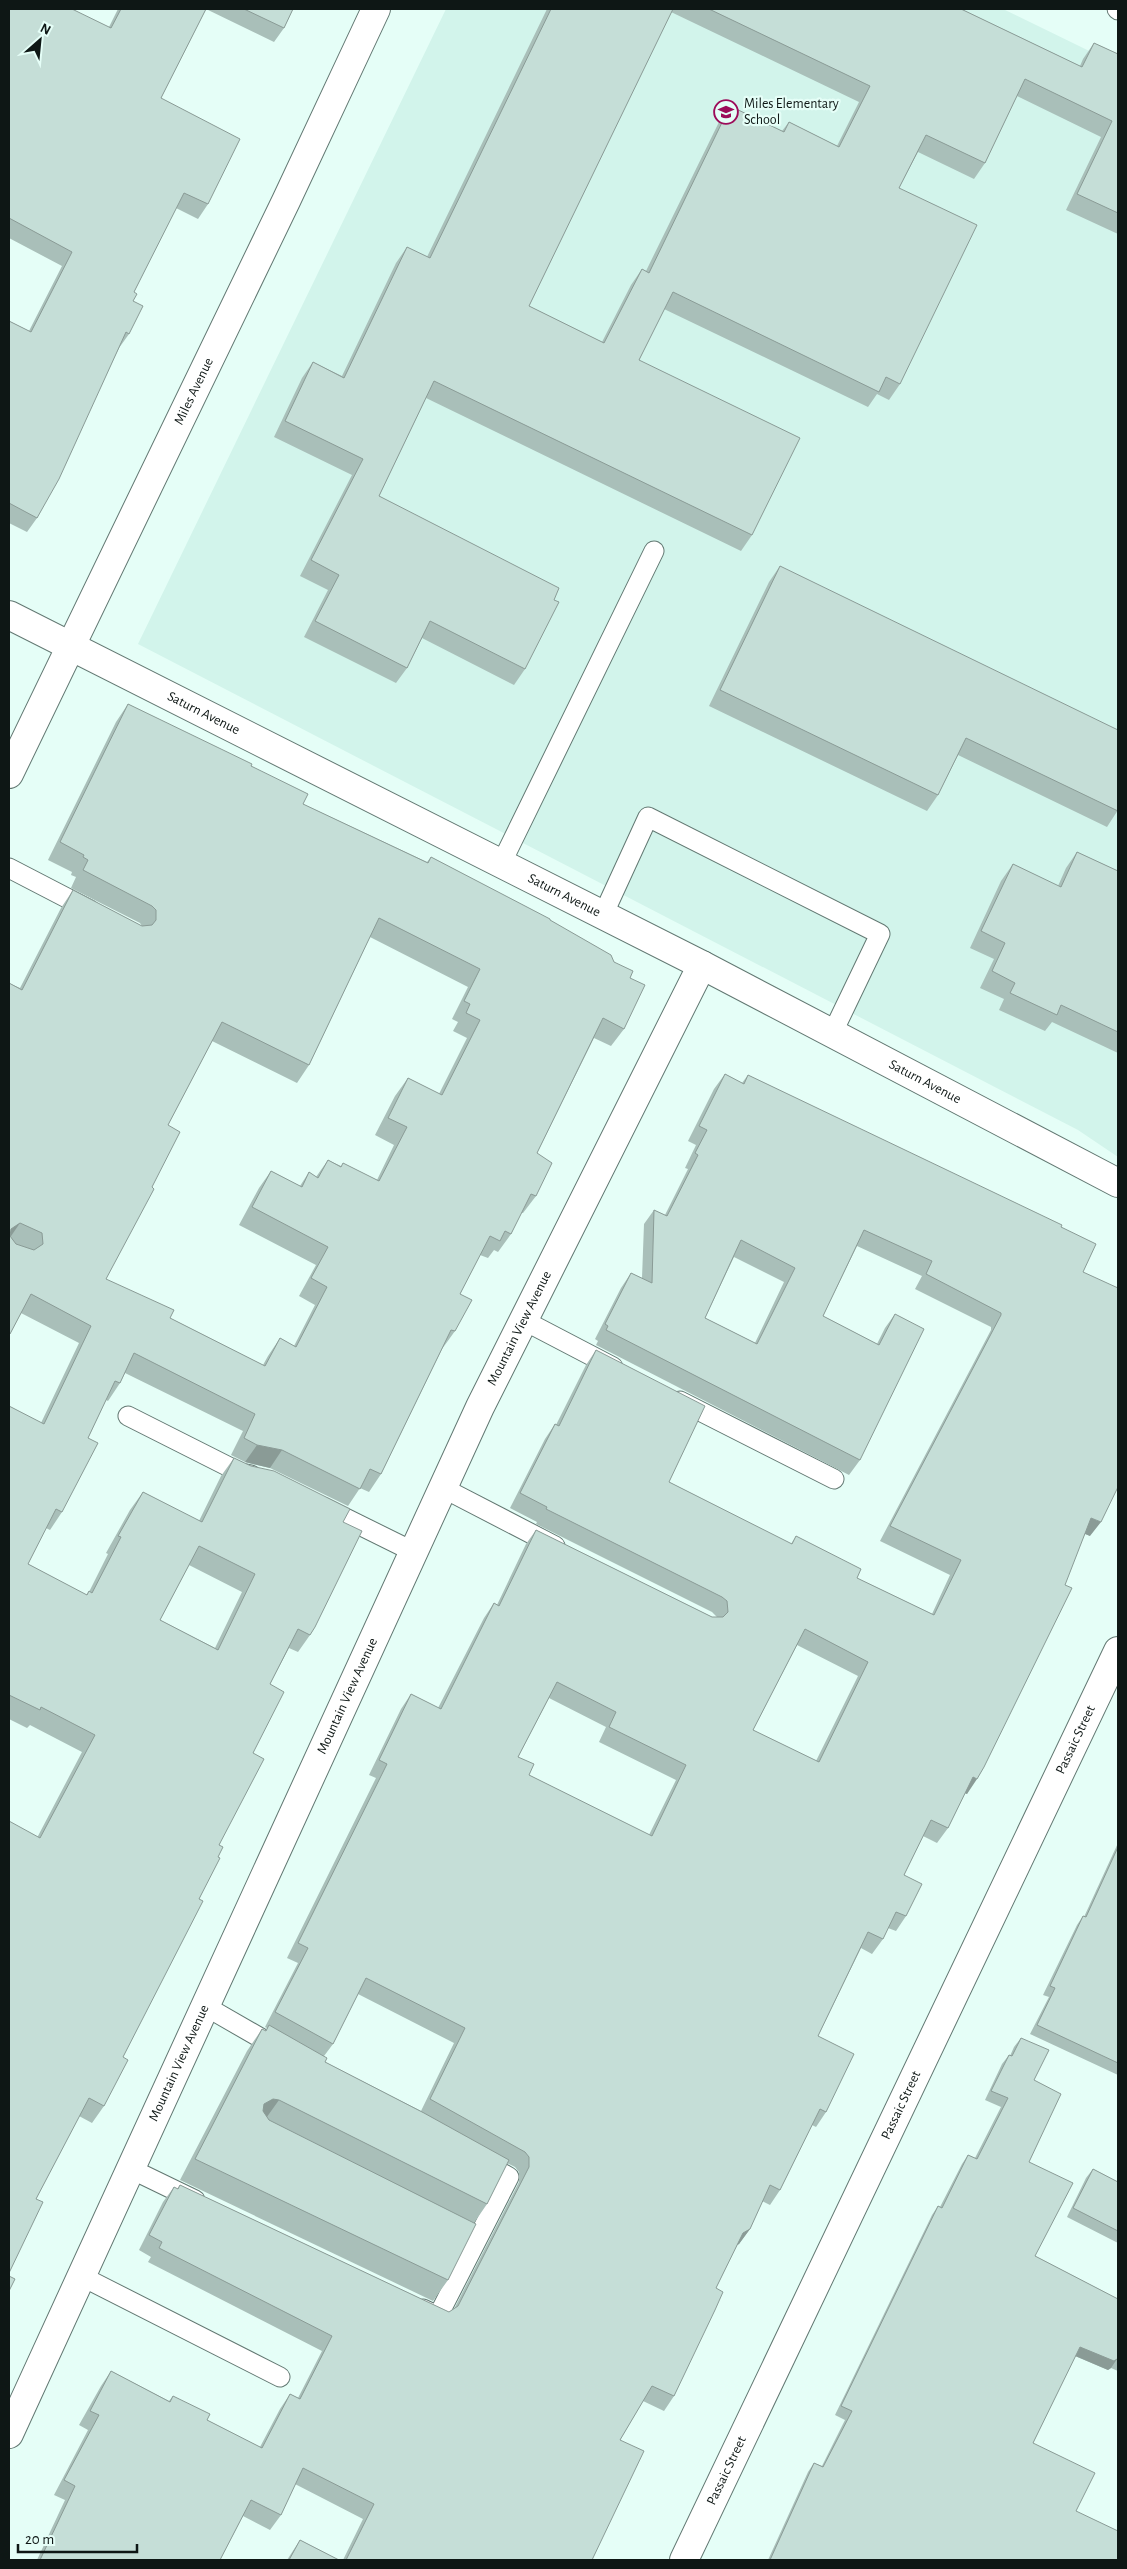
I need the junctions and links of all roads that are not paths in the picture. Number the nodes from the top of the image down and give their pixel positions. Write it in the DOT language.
graph roads {
  1 [pos="376,9"];
  2 [pos="654,551"];
  3 [pos="9,615"];
  4 [pos="70,647"];
  5 [pos="9,774"];
  6 [pos="501,864"];
  7 [pos="9,868"];
  8 [pos="603,915"];
  9 [pos="109,920"];
  10 [pos="702,965"];
  11 [pos="832,1034"];
  12 [pos="1118,1183"];
  13 [pos="523,1320"];
  14 [pos="626,1374"];
  15 [pos="661,1391"];
  16 [pos="128,1416"];
  17 [pos="265,1478"];
  18 [pos="834,1479"];
  19 [pos="443,1488"];
  20 [pos="309,1500"];
  21 [pos="414,1552"];
  22 [pos="575,1556"];
  23 [pos="1118,1651"];
  24 [pos="205,2006"];
  25 [pos="296,2057"];
  26 [pos="466,2153"];
  27 [pos="130,2170"];
  28 [pos="213,2208"];
  29 [pos="81,2276"];
  30 [pos="404,2299"];
  31 [pos="280,2376"];
  32 [pos="9,2434"];
  33 [pos="684,2560"];
  1 -- 4 [label="street, Miles Avenue"];
  2 -- 6 [label="lane"];
  3 -- 4 [label="street, Saturn Avenue"];
  4 -- 5 [label="street, Miles Avenue"];
  4 -- 6 [label="street, Saturn Avenue"];
  6 -- 8 [label="street, Saturn Avenue"];
  7 -- 9 [label="lane"];
  8 -- 10 [label="street, Saturn Avenue"];
  8 -- 11 [label="lane"];
  10 -- 11 [label="street, Saturn Avenue"];
  10 -- 13 [label="street, Mountain View Avenue"];
  11 -- 12 [label="street, Saturn Avenue"];
  13 -- 14 [label="lane"];
  13 -- 19 [label="street, Mountain View Avenue"];
  15 -- 18 [label="lane"];
  16 -- 17 [label="lane"];
  19 -- 21 [label="street, Mountain View Avenue"];
  19 -- 22 [label="lane"];
  20 -- 21 [label="lane"];
  21 -- 24 [label="street, Mountain View Avenue"];
  23 -- 33 [label="street, Passaic Street"];
  24 -- 25 [label="lane"];
  24 -- 27 [label="street, Mountain View Avenue"];
  26 -- 30 [label="lane"];
  27 -- 28 [label="lane"];
  27 -- 29 [label="street, Mountain View Avenue"];
  29 -- 31 [label="lane"];
  29 -- 32 [label="street, Mountain View Avenue"];
}
